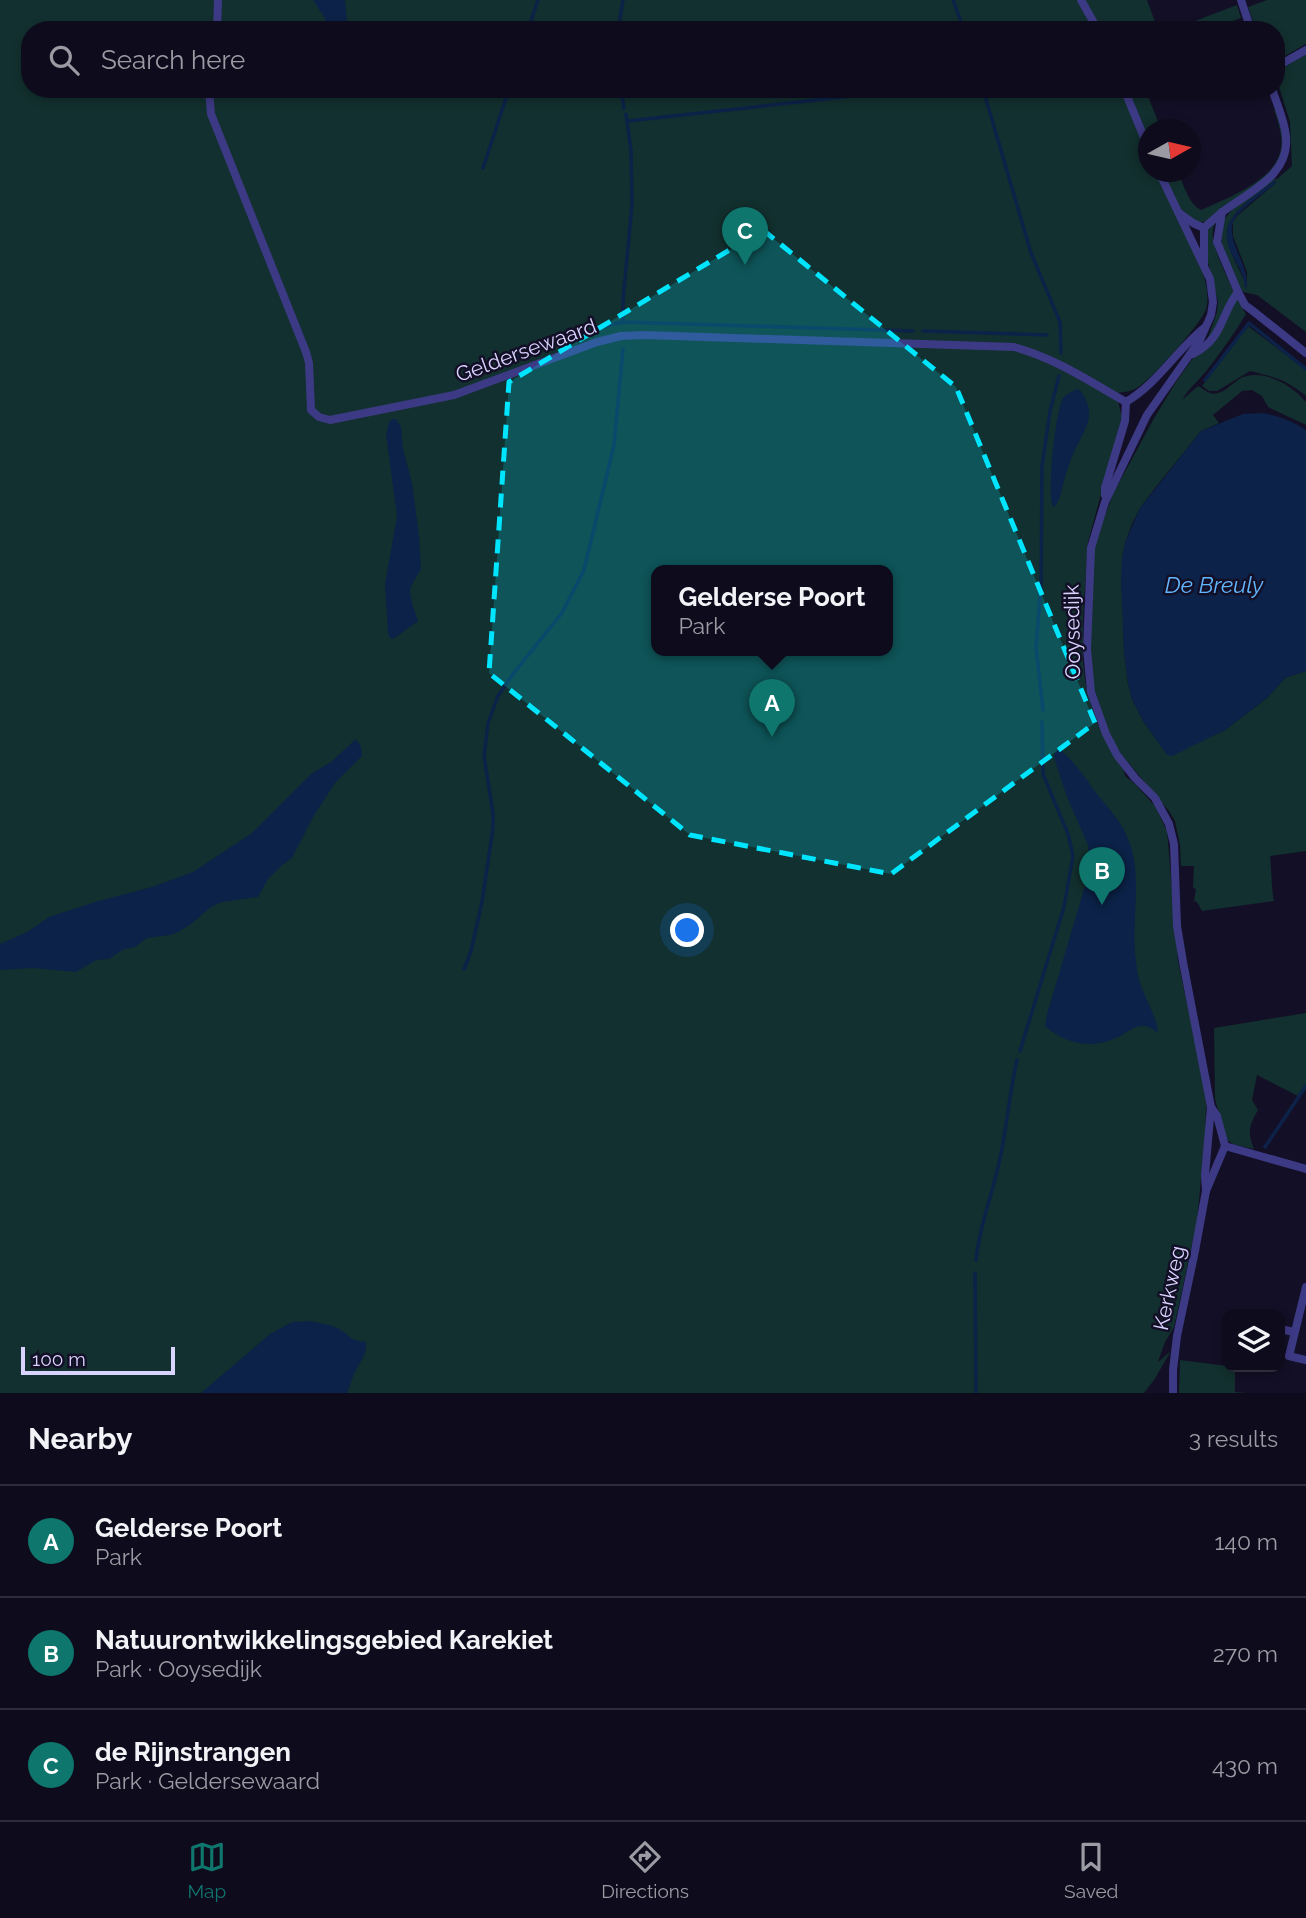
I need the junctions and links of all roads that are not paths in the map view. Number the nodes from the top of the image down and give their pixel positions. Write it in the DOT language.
graph roads {
  1 [pos="218,0"];
  2 [pos="1081,0"];
  3 [pos="1241,0"];
  4 [pos="217,21"];
  5 [pos="1093,21"];
  6 [pos="1248,21"];
  7 [pos="1306,50"];
  8 [pos="1285,62"];
  9 [pos="210,98"];
  10 [pos="1128,98"];
  11 [pos="1275,98"];
  12 [pos="1138,121"];
  13 [pos="1164,182"];
  14 [pos="1177,211"];
  15 [pos="1222,212"];
  16 [pos="1204,228"];
  17 [pos="1204,267"];
  18 [pos="1238,292"];
  19 [pos="1206,326"];
  20 [pos="1306,353"];
  21 [pos="1190,355"];
  22 [pos="1126,402"];
  23 [pos="1105,502"];
  24 [pos="1211,1107"];
  25 [pos="1225,1146"];
  26 [pos="1306,1169"];
  27 [pos="1206,1191"];
  28 [pos="1306,1287"];
  29 [pos="1285,1330"];
  30 [pos="1294,1332"];
  31 [pos="1306,1360"];
  32 [pos="1173,1393"];
  1 -- 4 [label="street"];
  2 -- 5 [label="street"];
  3 -- 6 [label="street"];
  7 -- 8 [label="street"];
  9 -- 22 [label="street, Geldersewaard"];
  10 -- 12 [label="street"];
  11 -- 15 [label="street"];
  13 -- 14 [label="street, Ooysedijk"];
  14 -- 16 [label="street"];
  14 -- 17 [label="street, Ooysedijk"];
  15 -- 16 [label="street"];
  15 -- 18 [label="street"];
  16 -- 17 [label="street"];
  17 -- 19 [label="street, Ooysedijk"];
  18 -- 20 [label="street"];
  18 -- 21 [label="street"];
  19 -- 21 [label="street, Ooysedijk"];
  19 -- 22 [label="street"];
  21 -- 23 [label="street, Ooysedijk"];
  22 -- 23 [label="street"];
  23 -- 24 [label="street, Ooysedijk"];
  24 -- 25 [label="street"];
  24 -- 27 [label="street, Ooysedijk"];
  25 -- 26 [label="street"];
  25 -- 27 [label="street"];
  27 -- 32 [label="street, Kerkweg"];
  28 -- 30 [label="street"];
  29 -- 30 [label="street"];
  30 -- 31 [label="street"];
}
